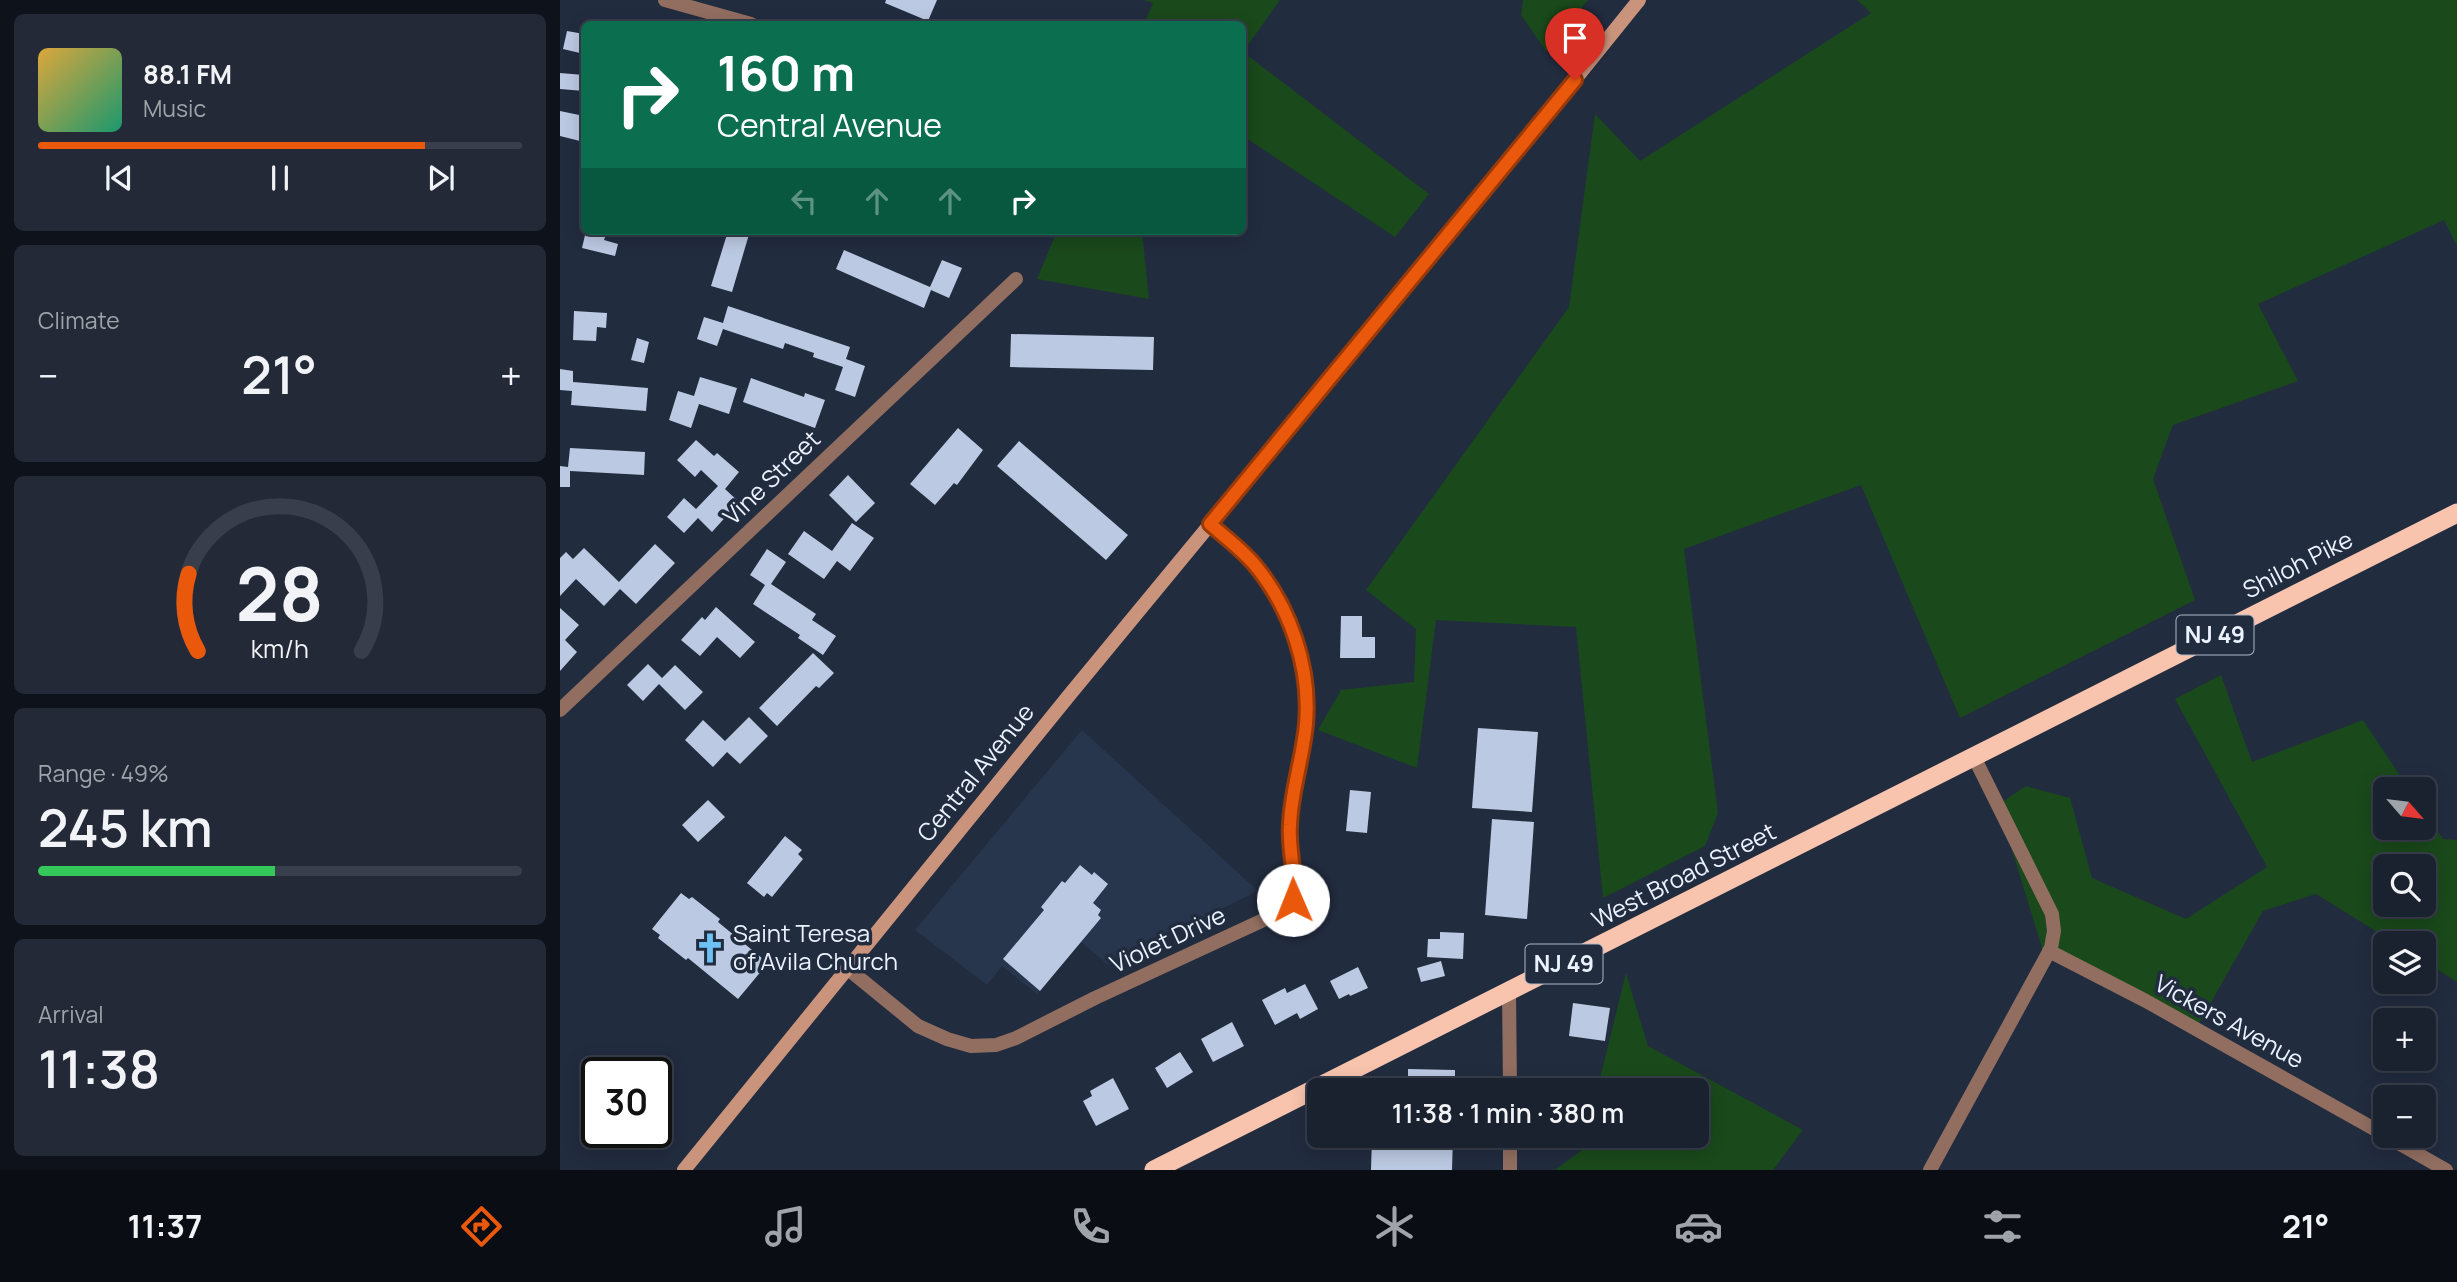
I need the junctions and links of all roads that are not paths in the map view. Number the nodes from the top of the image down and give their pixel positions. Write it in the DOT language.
graph roads {
  1 [pos="665,0"];
  2 [pos="1639,0"];
  3 [pos="740,21"];
  4 [pos="1016,279"];
  5 [pos="2457,513"];
  6 [pos="1210,524"];
  7 [pos="560,710"];
  8 [pos="1974,757"];
  9 [pos="2049,951"];
  10 [pos="847,968"];
  11 [pos="1509,991"];
  12 [pos="1510,1078"];
  13 [pos="2373,1129"];
  14 [pos="1510,1148"];
  15 [pos="2407,1148"];
  16 [pos="684,1170"];
  17 [pos="1154,1170"];
  18 [pos="1510,1170"];
  19 [pos="1930,1170"];
  20 [pos="2446,1170"];
  1 -- 3 [label="street"];
  2 -- 6 [label="main road, Central Avenue"];
  4 -- 7 [label="street, Vine Street"];
  5 -- 8 [label="highway, Shiloh Pike / NJ 49"];
  6 -- 10 [label="main road, Central Avenue"];
  6 -- 10 [label="street, Violet Drive"];
  8 -- 9 [label="street"];
  8 -- 11 [label="highway, West Broad Street / NJ 49"];
  9 -- 13 [label="street, Vickers Avenue"];
  9 -- 19 [label="street"];
  10 -- 16 [label="main road, Central Avenue"];
  11 -- 12 [label="street"];
  11 -- 17 [label="highway, West Broad Street / NJ 49"];
  14 -- 18 [label="street"];
  15 -- 20 [label="street, Vickers Avenue"];
}
